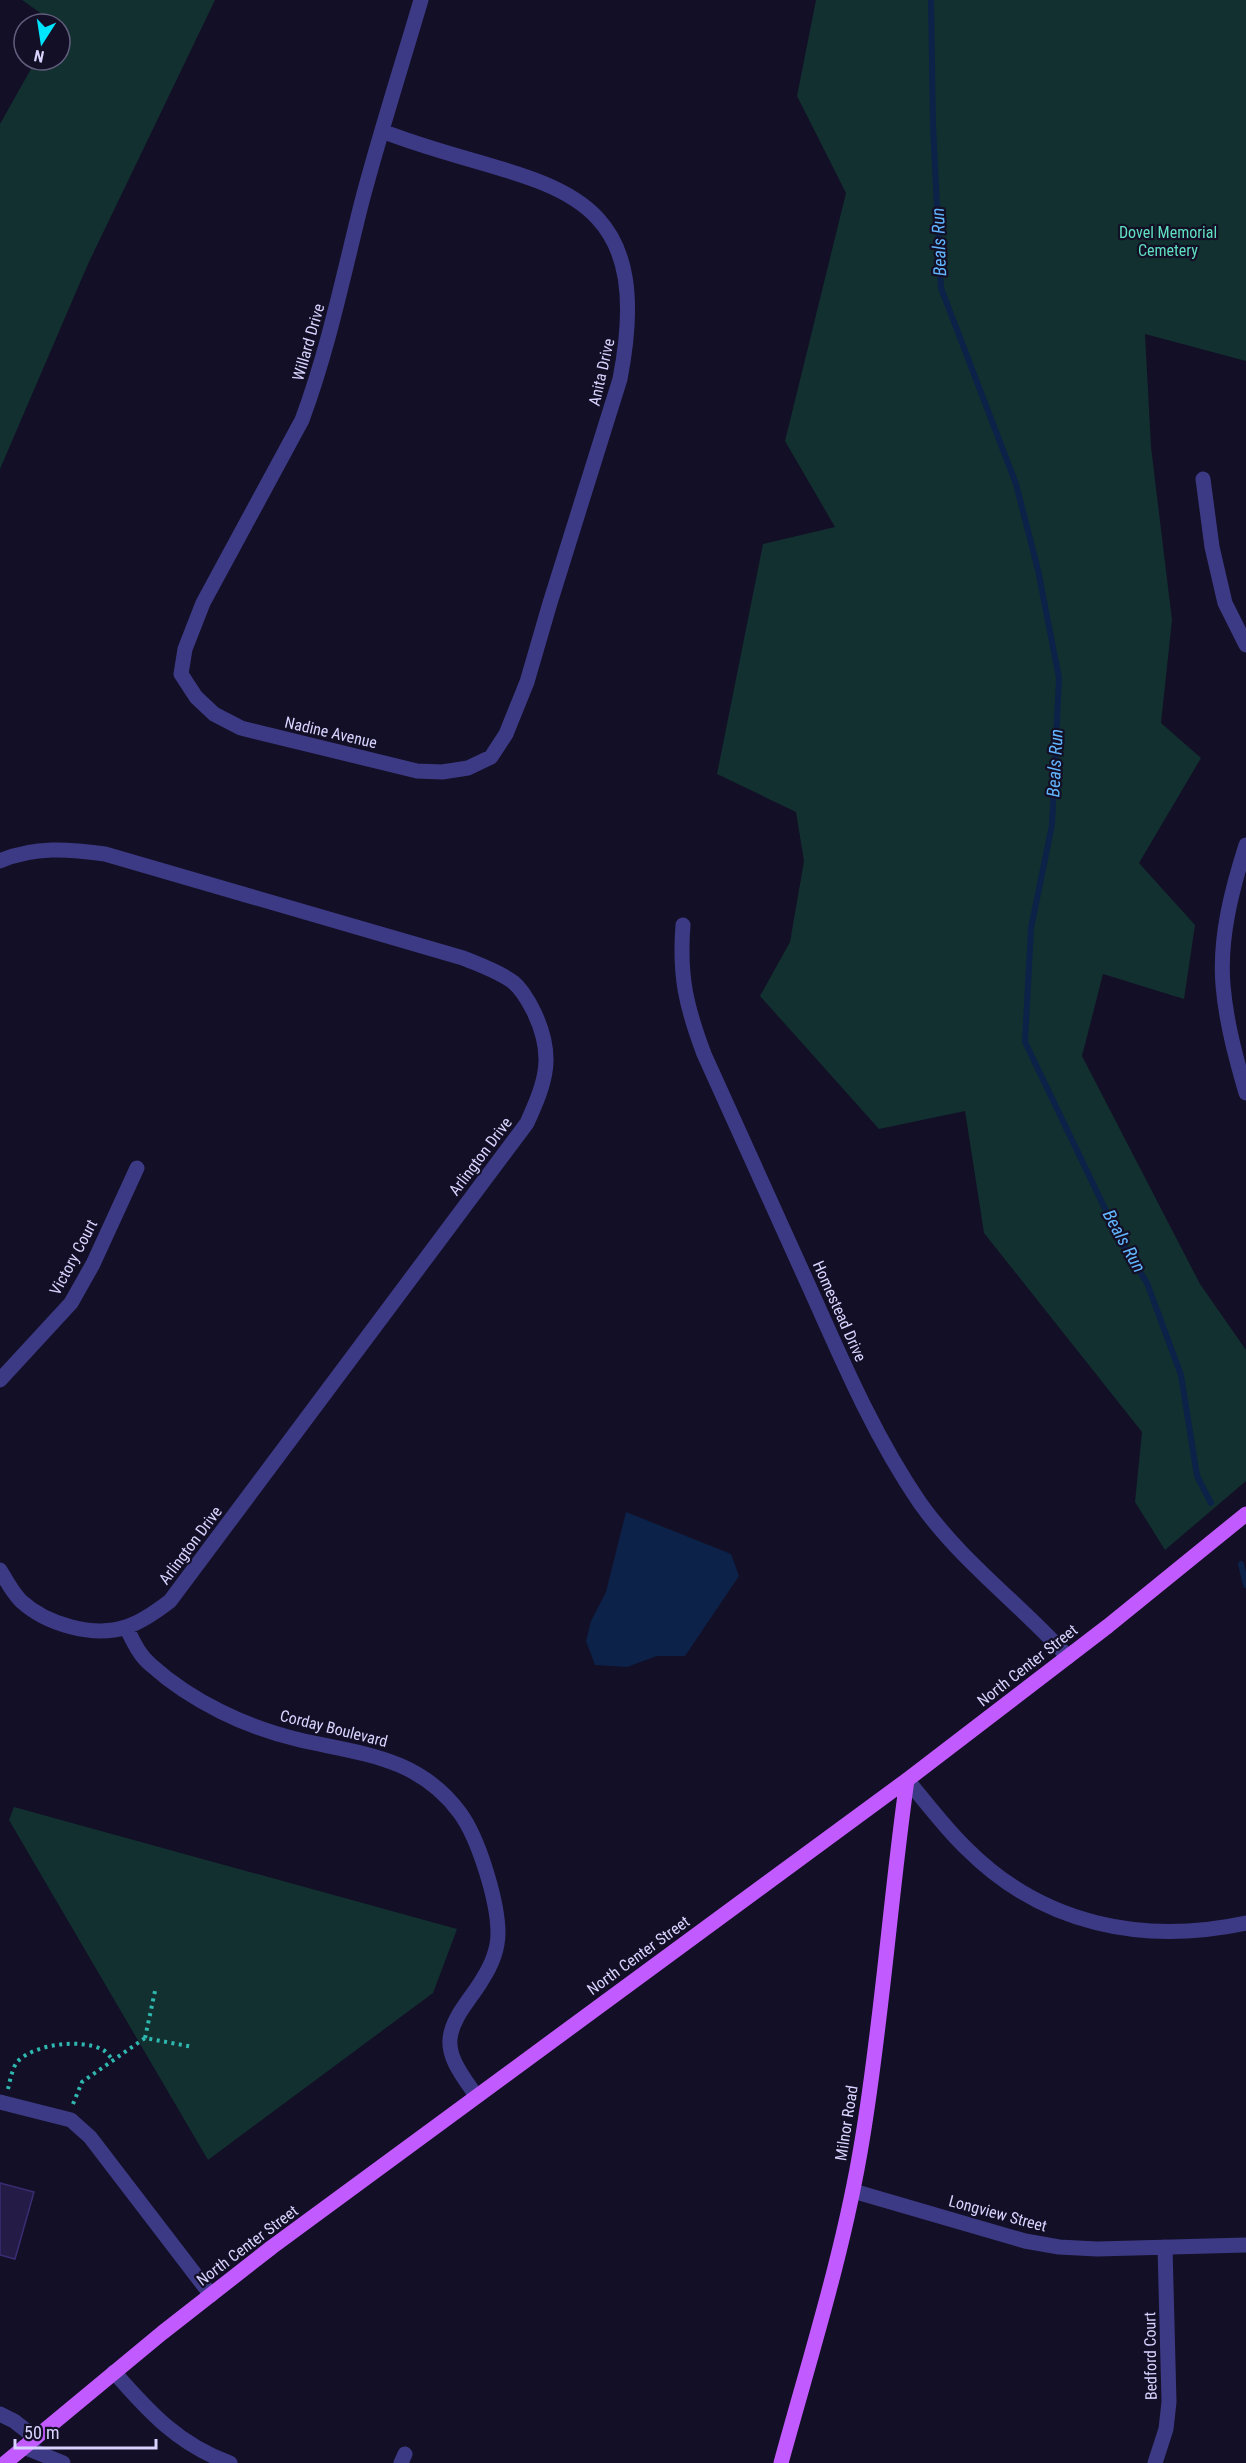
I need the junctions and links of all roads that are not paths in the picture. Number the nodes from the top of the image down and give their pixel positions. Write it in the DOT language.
graph roads {
  1 [pos="421,0"];
  2 [pos="382,131"];
  3 [pos="1203,479"];
  4 [pos="1246,645"];
  5 [pos="181,674"];
  6 [pos="492,757"];
  7 [pos="1246,845"];
  8 [pos="0,861"];
  9 [pos="683,925"];
  10 [pos="1246,1094"];
  11 [pos="137,1168"];
  12 [pos="0,1380"];
  13 [pos="1246,1514"];
  14 [pos="0,1570"];
  15 [pos="126,1627"];
  16 [pos="1068,1657"];
  17 [pos="907,1780"];
  18 [pos="1246,1923"];
  19 [pos="476,2096"];
  20 [pos="2,2102"];
  21 [pos="853,2191"];
  22 [pos="1246,2245"];
  23 [pos="1165,2247"];
  24 [pos="211,2295"];
  25 [pos="114,2372"];
  26 [pos="0,2414"];
  27 [pos="30,2442"];
  28 [pos="5,2463"];
  29 [pos="63,2463"];
  30 [pos="230,2463"];
  31 [pos="781,2463"];
  32 [pos="1155,2463"];
  1 -- 2 [label="street, Willard Drive"];
  2 -- 5 [label="street, Willard Drive"];
  2 -- 6 [label="street, Anita Drive"];
  3 -- 4 [label="street"];
  5 -- 6 [label="street, Nadine Avenue"];
  7 -- 10 [label="street"];
  8 -- 15 [label="street, Arlington Drive"];
  9 -- 16 [label="street, Homestead Drive"];
  11 -- 12 [label="street, Victory Court"];
  13 -- 16 [label="main road, North Center Street"];
  14 -- 15 [label="street, Arlington Drive"];
  15 -- 19 [label="street, Corday Boulevard"];
  16 -- 17 [label="main road, North Center Street"];
  17 -- 18 [label="street"];
  17 -- 19 [label="main road, North Center Street"];
  17 -- 21 [label="main road, Milnor Road"];
  19 -- 24 [label="main road, North Center Street"];
  20 -- 24 [label="street"];
  21 -- 23 [label="street, Longview Street"];
  21 -- 31 [label="main road, Milnor Road"];
  22 -- 23 [label="street, Longview Street"];
  23 -- 32 [label="street, Bedford Court"];
  24 -- 25 [label="main road, North Center Street"];
  25 -- 27 [label="main road, North Center Street"];
  25 -- 30 [label="street"];
  26 -- 27 [label="street"];
  27 -- 28 [label="main road, North Center Street"];
  27 -- 29 [label="street"];
}
